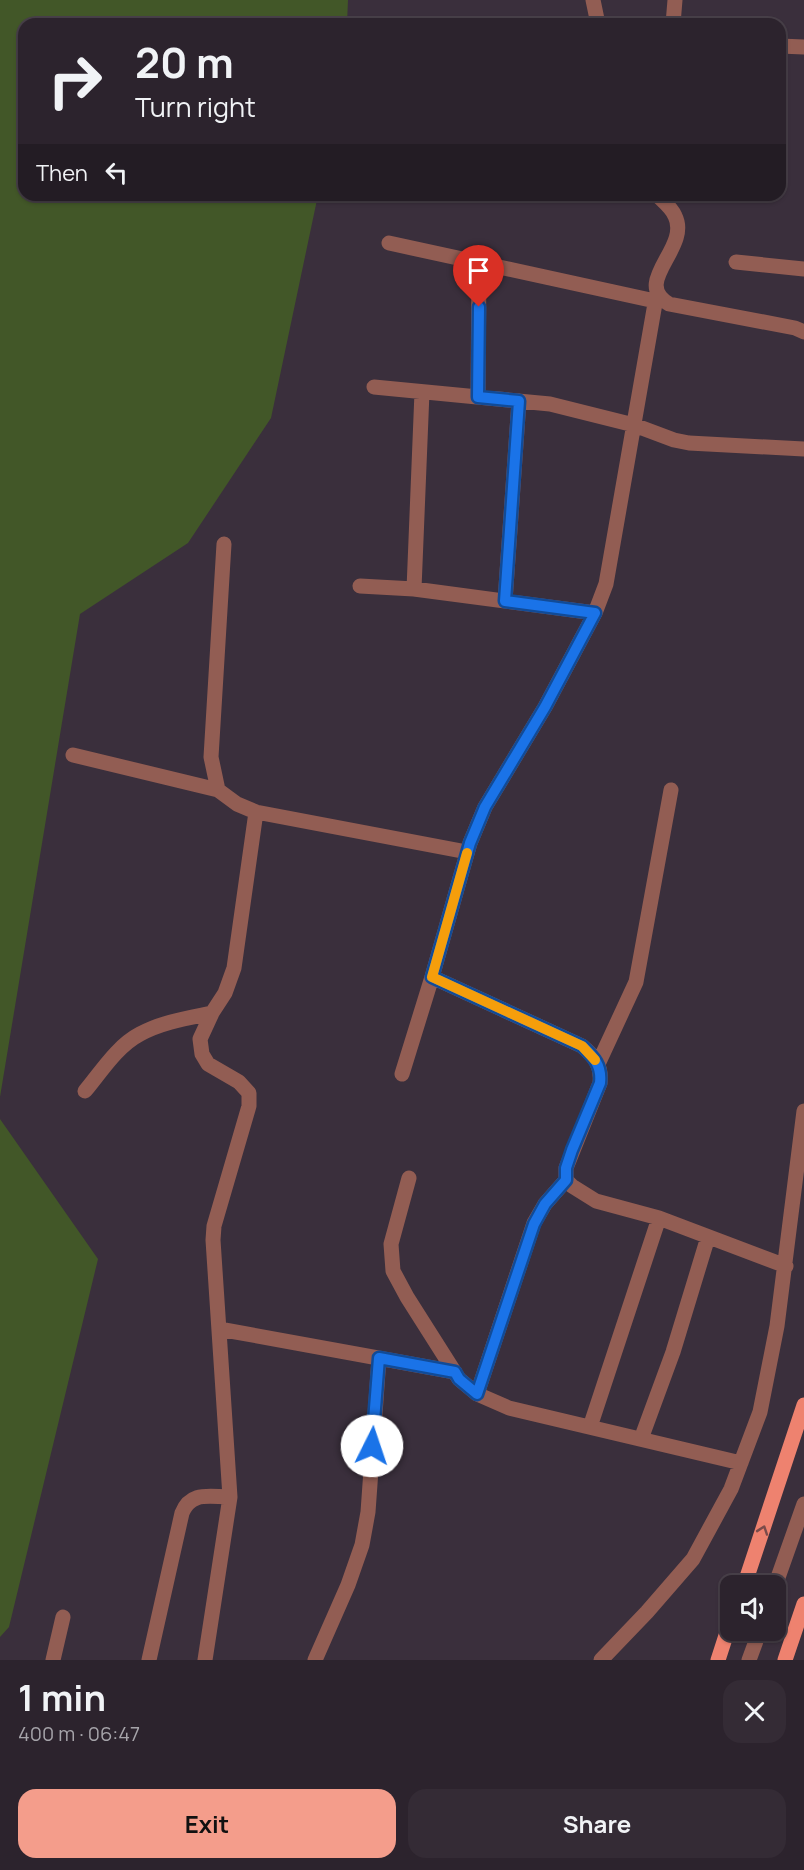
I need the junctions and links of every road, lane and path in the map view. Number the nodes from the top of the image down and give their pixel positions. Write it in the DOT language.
graph roads {
  1 [pos="593,0"];
  2 [pos="675,0"];
  3 [pos="597,18"];
  4 [pos="674,18"];
  5 [pos="786,46"];
  6 [pos="804,47"];
  7 [pos="662,201"];
  8 [pos="389,243"];
  9 [pos="479,262"];
  10 [pos="736,262"];
  11 [pos="804,269"];
  12 [pos="656,297"];
  13 [pos="804,332"];
  14 [pos="374,387"];
  15 [pos="422,392"];
  16 [pos="478,397"];
  17 [pos="519,401"];
  18 [pos="634,425"];
  19 [pos="804,449"];
  20 [pos="224,544"];
  21 [pos="360,586"];
  22 [pos="414,589"];
  23 [pos="505,601"];
  24 [pos="595,613"];
  25 [pos="73,755"];
  26 [pos="218,790"];
  27 [pos="671,790"];
  28 [pos="256,812"];
  29 [pos="467,852"];
  30 [pos="432,977"];
  31 [pos="212,1013"];
  32 [pos="598,1064"];
  33 [pos="402,1074"];
  34 [pos="85,1091"];
  35 [pos="804,1112"];
  36 [pos="409,1178"];
  37 [pos="566,1180"];
  38 [pos="658,1218"];
  39 [pos="708,1237"];
  40 [pos="786,1266"];
  41 [pos="219,1329"];
  42 [pos="379,1358"];
  43 [pos="455,1372"];
  44 [pos="477,1394"];
  45 [pos="804,1405"];
  46 [pos="590,1427"];
  47 [pos="641,1439"];
  48 [pos="741,1463"];
  49 [pos="230,1497"];
  50 [pos="804,1504"];
  51 [pos="748,1575"];
  52 [pos="780,1575"];
  53 [pos="804,1604"];
  54 [pos="63,1617"];
  55 [pos="724,1641"];
  56 [pos="756,1641"];
  57 [pos="53,1660"];
  58 [pos="149,1660"];
  59 [pos="205,1660"];
  60 [pos="315,1660"];
  61 [pos="600,1660"];
  62 [pos="718,1660"];
  63 [pos="749,1660"];
  64 [pos="785,1660"];
  1 -- 3 [label="street"];
  2 -- 4 [label="street"];
  5 -- 6 [label="street"];
  7 -- 12 [label="street"];
  8 -- 9 [label="street"];
  9 -- 12 [label="street"];
  9 -- 16 [label="street"];
  10 -- 11 [label="street"];
  12 -- 13 [label="street"];
  12 -- 18 [label="street"];
  14 -- 15 [label="street"];
  15 -- 16 [label="street"];
  15 -- 22 [label="street"];
  16 -- 17 [label="street"];
  17 -- 18 [label="street"];
  17 -- 23 [label="street"];
  18 -- 19 [label="street"];
  18 -- 24 [label="street"];
  20 -- 26 [label="street"];
  21 -- 22 [label="street"];
  22 -- 23 [label="street"];
  23 -- 24 [label="street"];
  24 -- 29 [label="street"];
  25 -- 26 [label="street"];
  26 -- 28 [label="street"];
  27 -- 32 [label="street"];
  28 -- 29 [label="street"];
  28 -- 31 [label="street"];
  29 -- 30 [label="street"];
  30 -- 32 [label="street"];
  30 -- 33 [label="street"];
  31 -- 34 [label="street"];
  31 -- 41 [label="street"];
  32 -- 37 [label="street"];
  35 -- 40 [label="street"];
  36 -- 43 [label="street"];
  37 -- 38 [label="street"];
  37 -- 44 [label="street"];
  38 -- 39 [label="street"];
  38 -- 46 [label="street"];
  39 -- 40 [label="street"];
  39 -- 47 [label="street"];
  40 -- 48 [label="street"];
  41 -- 42 [label="street"];
  41 -- 49 [label="street"];
  42 -- 43 [label="street"];
  42 -- 60 [label="street"];
  43 -- 44 [label="street"];
  44 -- 46 [label="street"];
  51 -- 45 [label="main road, one-way"];
  46 -- 47 [label="street"];
  47 -- 48 [label="street"];
  48 -- 61 [label="street"];
  49 -- 58 [label="street"];
  49 -- 59 [label="street"];
  50 -- 52 [label="street"];
  53 -- 64 [label="main road"];
  54 -- 57 [label="street"];
  55 -- 62 [label="main road"];
  56 -- 63 [label="street"];
}
